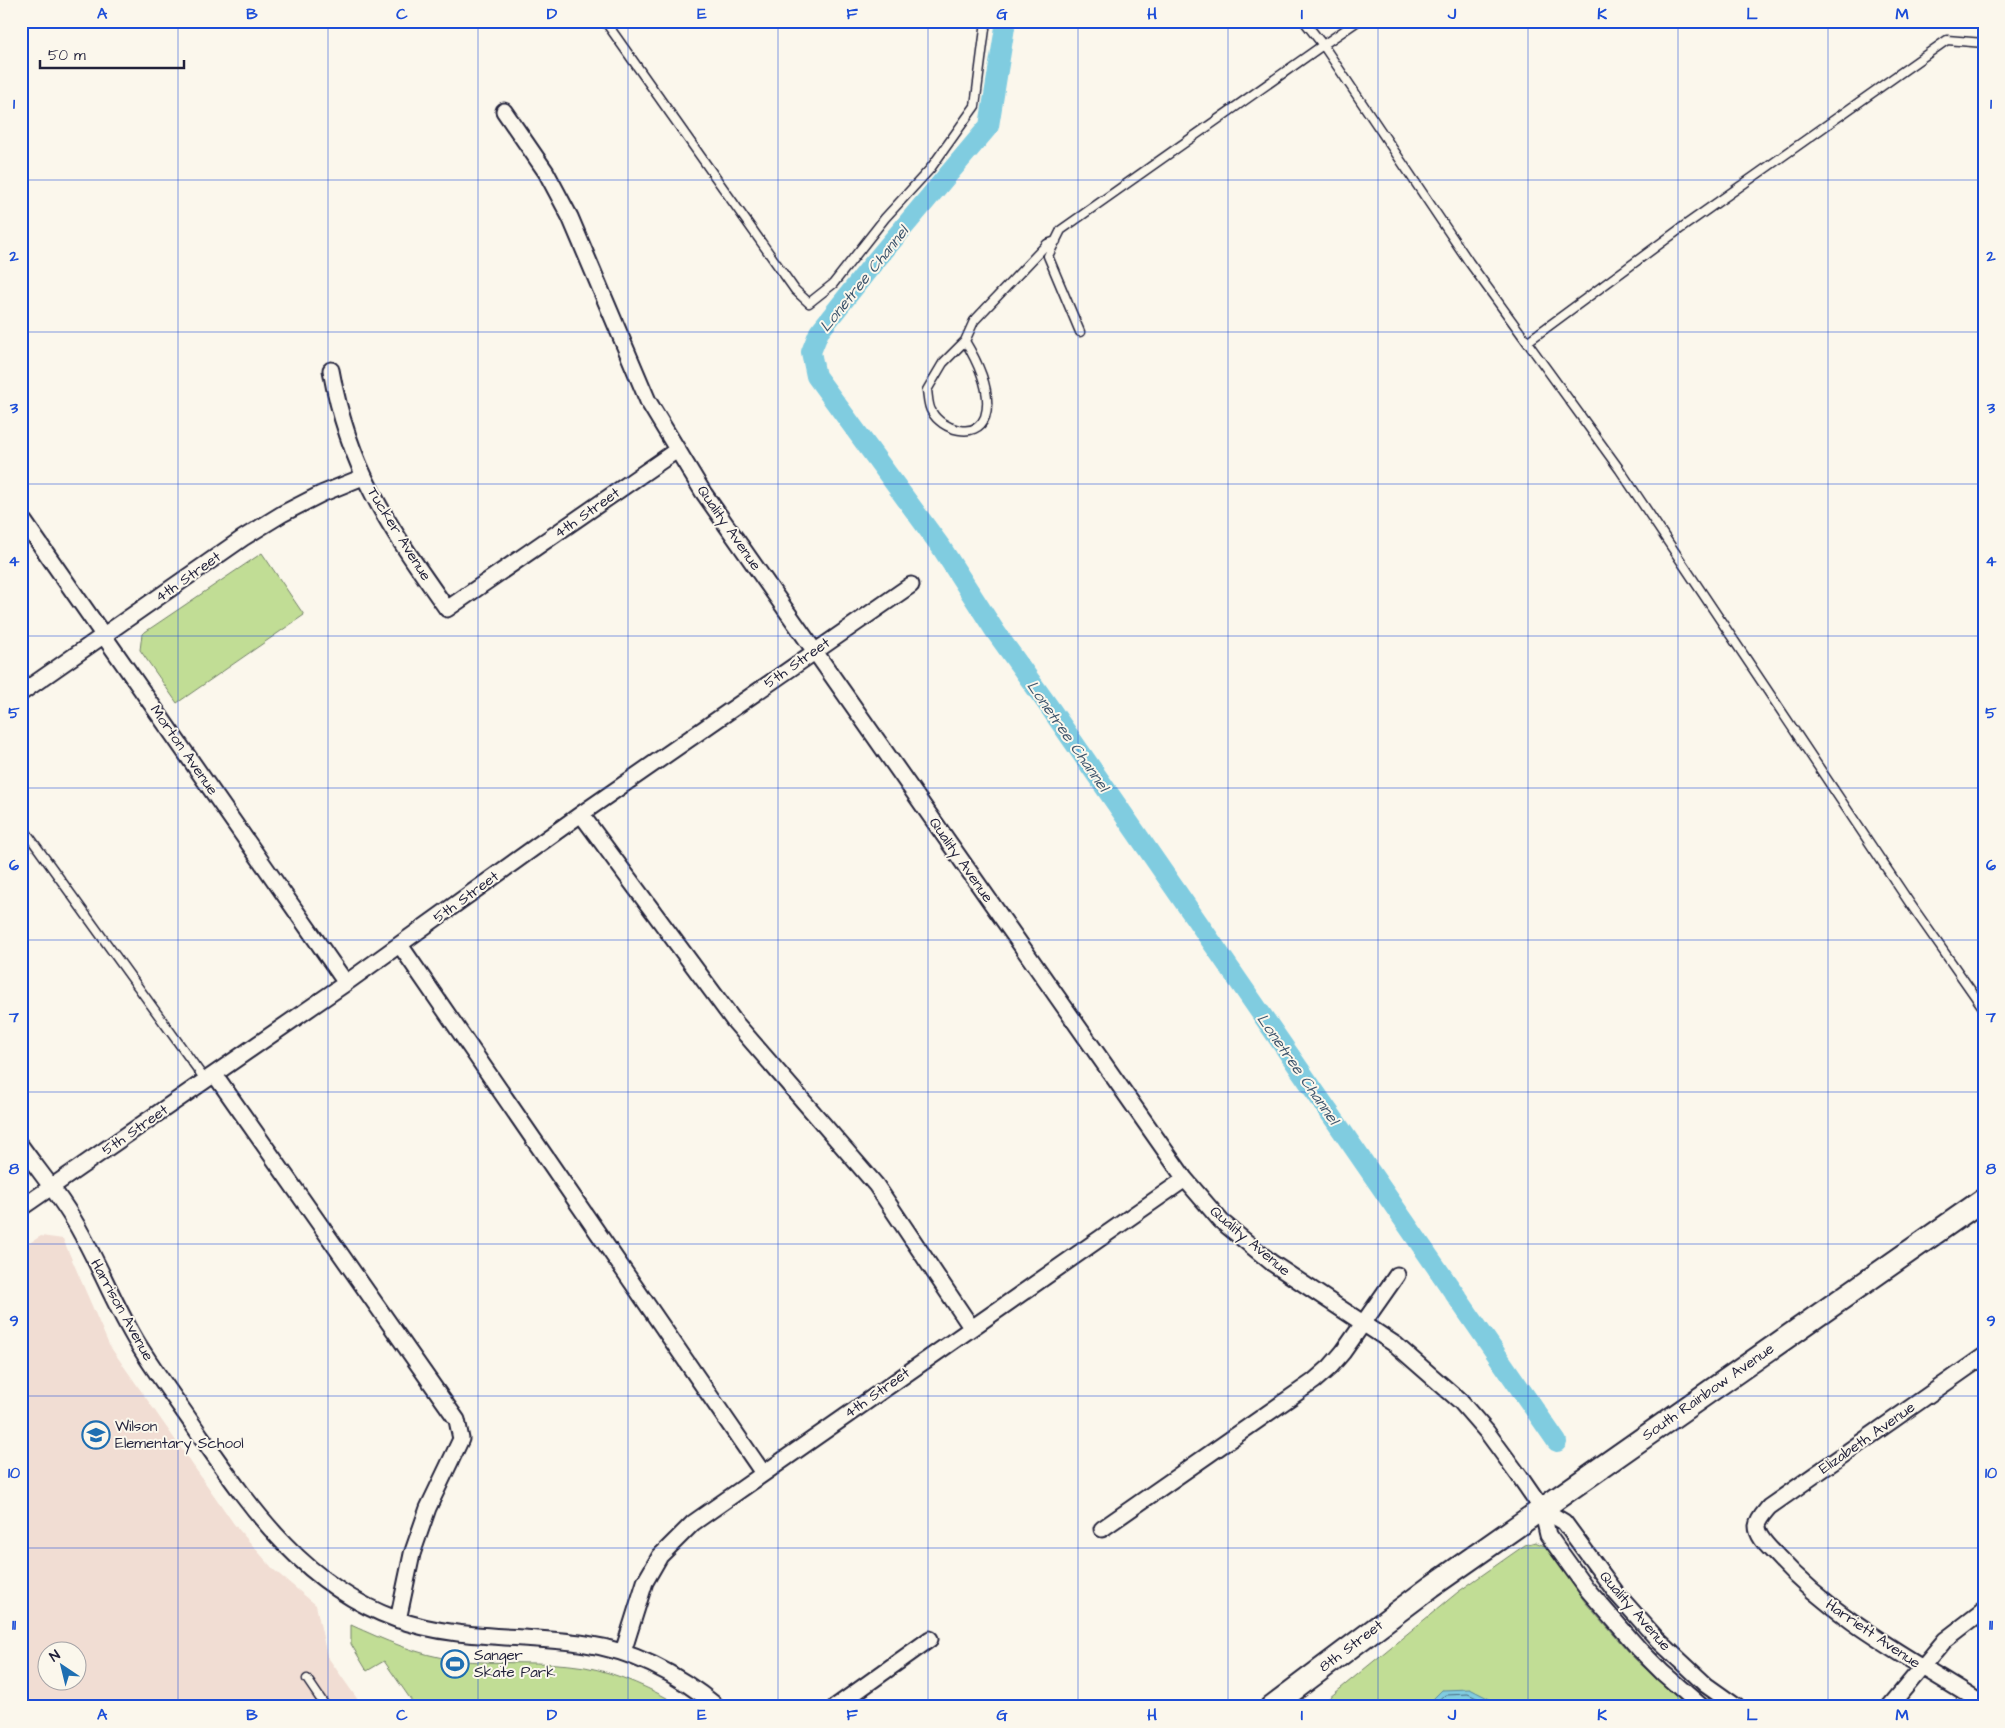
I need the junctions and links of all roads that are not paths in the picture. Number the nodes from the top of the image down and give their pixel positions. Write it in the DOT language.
graph roads {
  1 [pos="605,21"];
  2 [pos="986,21"];
  3 [pos="1304,21"];
  4 [pos="1358,21"];
  5 [pos="1984,43"];
  6 [pos="1323,45"];
  7 [pos="504,112"];
  8 [pos="1056,241"];
  9 [pos="1080,332"];
  10 [pos="965,341"];
  11 [pos="1527,342"];
  12 [pos="331,370"];
  13 [pos="677,450"];
  14 [pos="363,477"];
  15 [pos="21,516"];
  16 [pos="911,585"];
  17 [pos="448,609"];
  18 [pos="105,636"];
  19 [pos="815,651"];
  20 [pos="21,693"];
  21 [pos="581,814"];
  22 [pos="21,825"];
  23 [pos="400,945"];
  24 [pos="346,983"];
  25 [pos="1984,1009"];
  26 [pos="210,1078"];
  27 [pos="21,1146"];
  28 [pos="1185,1179"];
  29 [pos="52,1189"];
  30 [pos="1984,1199"];
  31 [pos="21,1208"];
  32 [pos="1397,1276"];
  33 [pos="1363,1324"];
  34 [pos="971,1327"];
  35 [pos="1984,1356"];
  36 [pos="763,1473"];
  37 [pos="1542,1509"];
  38 [pos="1757,1526"];
  39 [pos="1102,1529"];
  40 [pos="1432,1586"];
  41 [pos="1984,1610"];
  42 [pos="398,1620"];
  43 [pos="930,1639"];
  44 [pos="623,1652"];
  45 [pos="1922,1666"];
  46 [pos="307,1679"];
  47 [pos="1984,1705"];
  48 [pos="326,1707"];
  49 [pos="718,1707"];
  50 [pos="835,1707"];
  51 [pos="1271,1707"];
  52 [pos="1702,1707"];
  53 [pos="1737,1707"];
  54 [pos="1888,1707"];
  1 -- 2 [label="lane"];
  3 -- 6 [label="lane"];
  4 -- 6 [label="lane"];
  5 -- 11 [label="lane"];
  6 -- 8 [label="lane"];
  6 -- 11 [label="lane"];
  7 -- 13 [label="street, Quality Avenue"];
  8 -- 9 [label="lane"];
  8 -- 10 [label="lane"];
  10 -- 10 [label="lane"];
  11 -- 25 [label="lane"];
  12 -- 14 [label="street, Tucker Avenue"];
  13 -- 17 [label="street, 4th Street"];
  13 -- 19 [label="street, Quality Avenue"];
  14 -- 17 [label="street, Tucker Avenue"];
  14 -- 18 [label="street, 4th Street"];
  15 -- 18 [label="street, Morton Avenue"];
  16 -- 19 [label="street, 5th Street"];
  18 -- 20 [label="street, 4th Street"];
  18 -- 24 [label="street, Morton Avenue"];
  19 -- 21 [label="street, 5th Street"];
  19 -- 28 [label="street, Quality Avenue"];
  21 -- 23 [label="street, 5th Street"];
  21 -- 34 [label="street"];
  22 -- 26 [label="lane"];
  23 -- 24 [label="street, 5th Street"];
  23 -- 36 [label="street"];
  24 -- 26 [label="street, 5th Street"];
  26 -- 29 [label="street, 5th Street"];
  26 -- 42 [label="street"];
  27 -- 29 [label="street, Harrison Avenue"];
  28 -- 33 [label="street, Quality Avenue"];
  28 -- 34 [label="street, 4th Street"];
  29 -- 31 [label="street, 5th Street"];
  29 -- 42 [label="street, Harrison Avenue"];
  30 -- 37 [label="street, South Rainbow Avenue"];
  32 -- 33 [label="street"];
  33 -- 37 [label="street, Quality Avenue"];
  33 -- 39 [label="street"];
  34 -- 36 [label="street, 4th Street"];
  35 -- 38 [label="street, Elizabeth Avenue"];
  36 -- 44 [label="street, 4th Street"];
  37 -- 40 [label="street, South Rainbow Avenue"];
  37 -- 52 [label="street, Quality Avenue"];
  37 -- 53 [label="street, Quality Avenue"];
  38 -- 45 [label="street, Harriett Avenue"];
  40 -- 51 [label="street, 8th Street"];
  41 -- 45 [label="street"];
  42 -- 44 [label="street, Harrison Avenue"];
  43 -- 50 [label="street"];
  44 -- 49 [label="street, Harrison Avenue"];
  45 -- 47 [label="street, Harriett Avenue"];
  45 -- 54 [label="street"];
  46 -- 48 [label="lane"];
}
